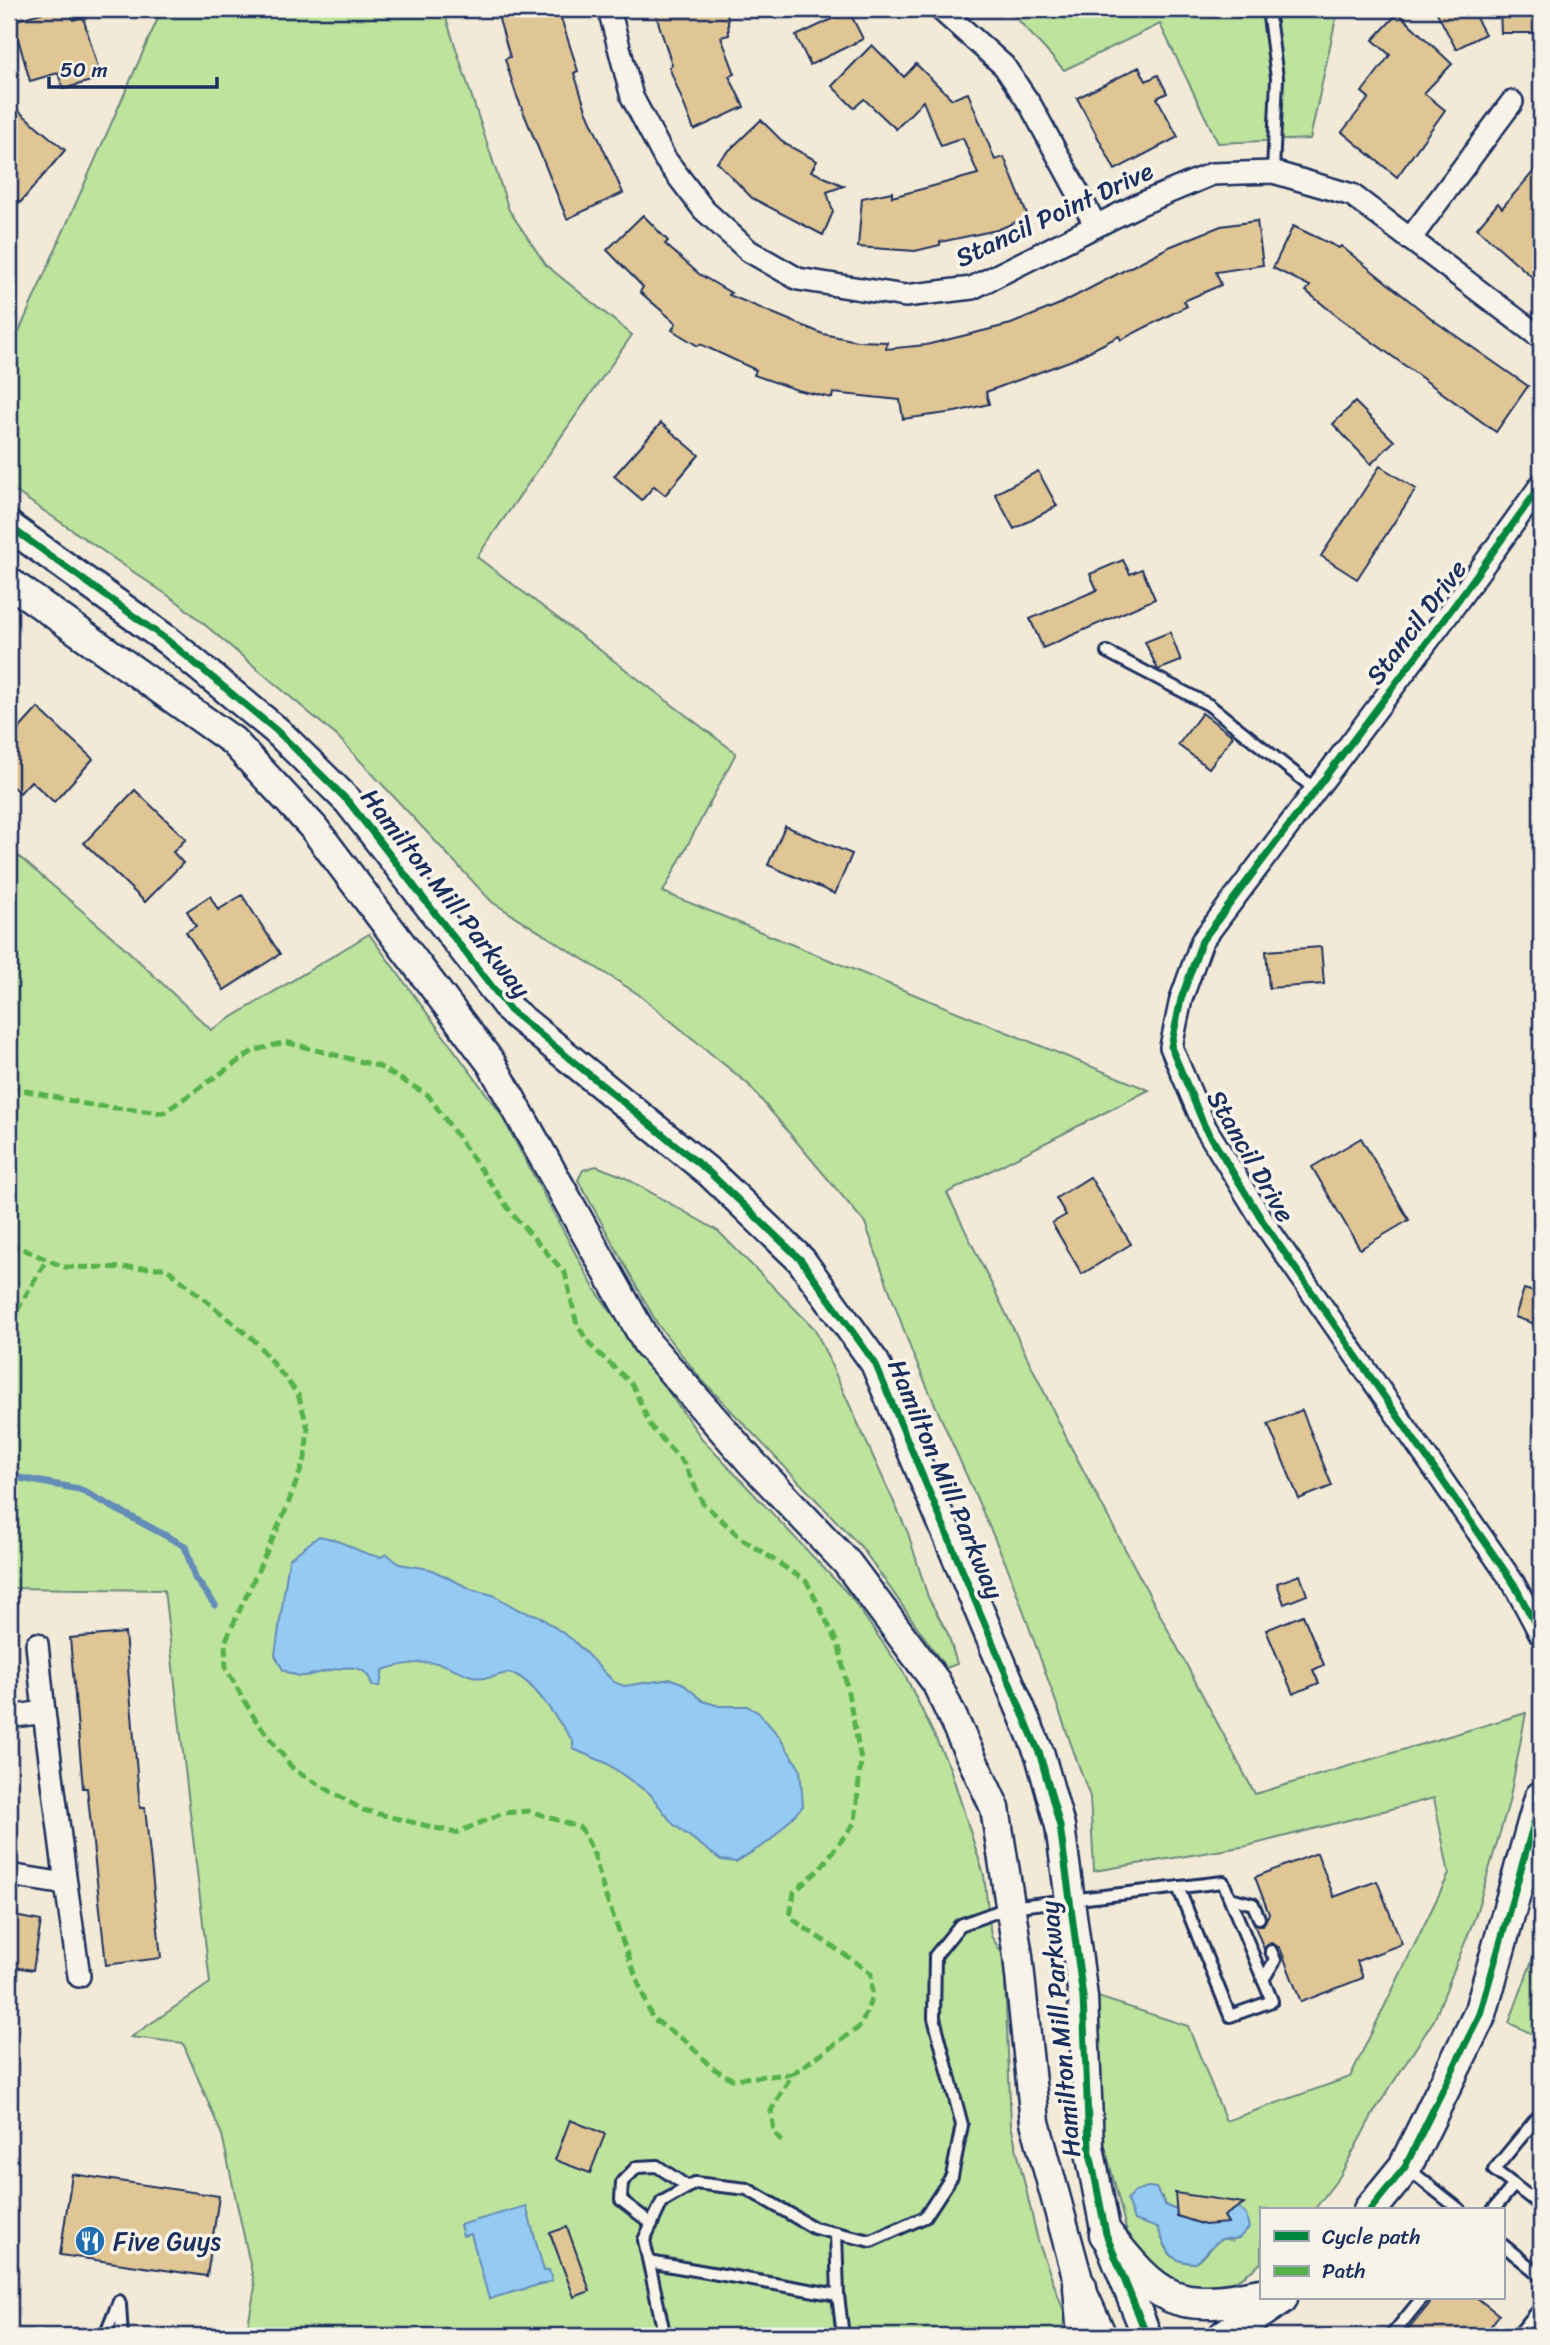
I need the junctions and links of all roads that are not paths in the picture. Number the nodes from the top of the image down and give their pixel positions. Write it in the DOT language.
graph roads {
  1 [pos="609,9"];
  2 [pos="940,9"];
  3 [pos="1268,9"];
  4 [pos="1512,102"];
  5 [pos="1273,173"];
  6 [pos="1096,226"];
  7 [pos="1410,239"];
  8 [pos="1541,338"];
  9 [pos="1541,485"];
  10 [pos="9,526"];
  11 [pos="9,582"];
  12 [pos="1107,652"];
  13 [pos="1317,790"];
  14 [pos="1541,1635"];
  15 [pos="37,1644"];
  16 [pos="44,1712"];
  17 [pos="9,1717"];
  18 [pos="1541,1798"];
  19 [pos="9,1875"];
  20 [pos="66,1884"];
  21 [pos="1178,1887"];
  22 [pos="1070,1899"];
  23 [pos="1230,1899"];
  24 [pos="1010,1908"];
  25 [pos="1259,1918"];
  26 [pos="1271,1951"];
  27 [pos="79,1976"];
  28 [pos="1263,1980"];
  29 [pos="1541,2113"];
  30 [pos="1405,2166"];
  31 [pos="1514,2185"];
  32 [pos="688,2187"];
  33 [pos="1541,2206"];
  34 [pos="1372,2208"];
  35 [pos="1458,2208"];
  36 [pos="1495,2208"];
  37 [pos="652,2224"];
  38 [pos="836,2234"];
  39 [pos="1106,2234"];
  40 [pos="1504,2246"];
  41 [pos="649,2262"];
  42 [pos="1541,2276"];
  43 [pos="1080,2287"];
  44 [pos="838,2295"];
  45 [pos="1260,2295"];
  46 [pos="1278,2300"];
  47 [pos="1286,2300"];
  48 [pos="1420,2300"];
  49 [pos="1541,2307"];
  50 [pos="105,2336"];
  51 [pos="122,2336"];
  52 [pos="684,2336"];
  53 [pos="843,2336"];
  54 [pos="1084,2336"];
  55 [pos="1102,2336"];
  56 [pos="1146,2336"];
  57 [pos="1225,2336"];
  58 [pos="1259,2336"];
  59 [pos="1391,2336"];
  60 [pos="1517,2336"];
  1 -- 6 [label="street, Stancil Point Drive"];
  2 -- 6 [label="street"];
  3 -- 5 [label="lane"];
  4 -- 7 [label="street"];
  5 -- 6 [label="street, Stancil Point Drive"];
  5 -- 7 [label="street, Stancil Point Drive"];
  7 -- 8 [label="street, Stancil Point Drive"];
  9 -- 13 [label="street, Stancil Drive"];
  10 -- 22 [label="street, Hamilton Mill Parkway"];
  11 -- 24 [label="street, Hamilton Mill Parkway"];
  12 -- 13 [label="lane"];
  13 -- 14 [label="street, Stancil Drive"];
  15 -- 16 [label="street"];
  16 -- 17 [label="street"];
  16 -- 20 [label="street"];
  18 -- 30 [label="main road"];
  19 -- 20 [label="street"];
  20 -- 27 [label="street"];
  21 -- 22 [label="lane"];
  21 -- 23 [label="lane"];
  21 -- 28 [label="lane"];
  22 -- 24 [label="lane"];
  22 -- 39 [label="street, Hamilton Mill Parkway"];
  23 -- 25 [label="lane"];
  23 -- 28 [label="lane"];
  24 -- 38 [label="lane"];
  24 -- 43 [label="street, Hamilton Mill Parkway"];
  26 -- 28 [label="lane"];
  29 -- 31 [label="lane"];
  30 -- 34 [label="main road"];
  30 -- 35 [label="lane"];
  31 -- 33 [label="lane"];
  31 -- 36 [label="lane"];
  32 -- 37 [label="lane"];
  32 -- 37 [label="lane"];
  32 -- 38 [label="lane"];
  37 -- 41 [label="lane"];
  38 -- 44 [label="lane"];
  39 -- 45 [label="main road"];
  39 -- 56 [label="street, Hamilton Mill Parkway"];
  40 -- 42 [label="lane"];
  41 -- 44 [label="lane"];
  41 -- 52 [label="lane"];
  43 -- 54 [label="main road"];
  43 -- 55 [label="street, Hamilton Mill Parkway"];
  44 -- 53 [label="lane"];
  46 -- 57 [label="main road"];
  47 -- 58 [label="main road"];
  48 -- 59 [label="lane"];
  49 -- 60 [label="lane"];
  50 -- 51 [label="lane"];
}
